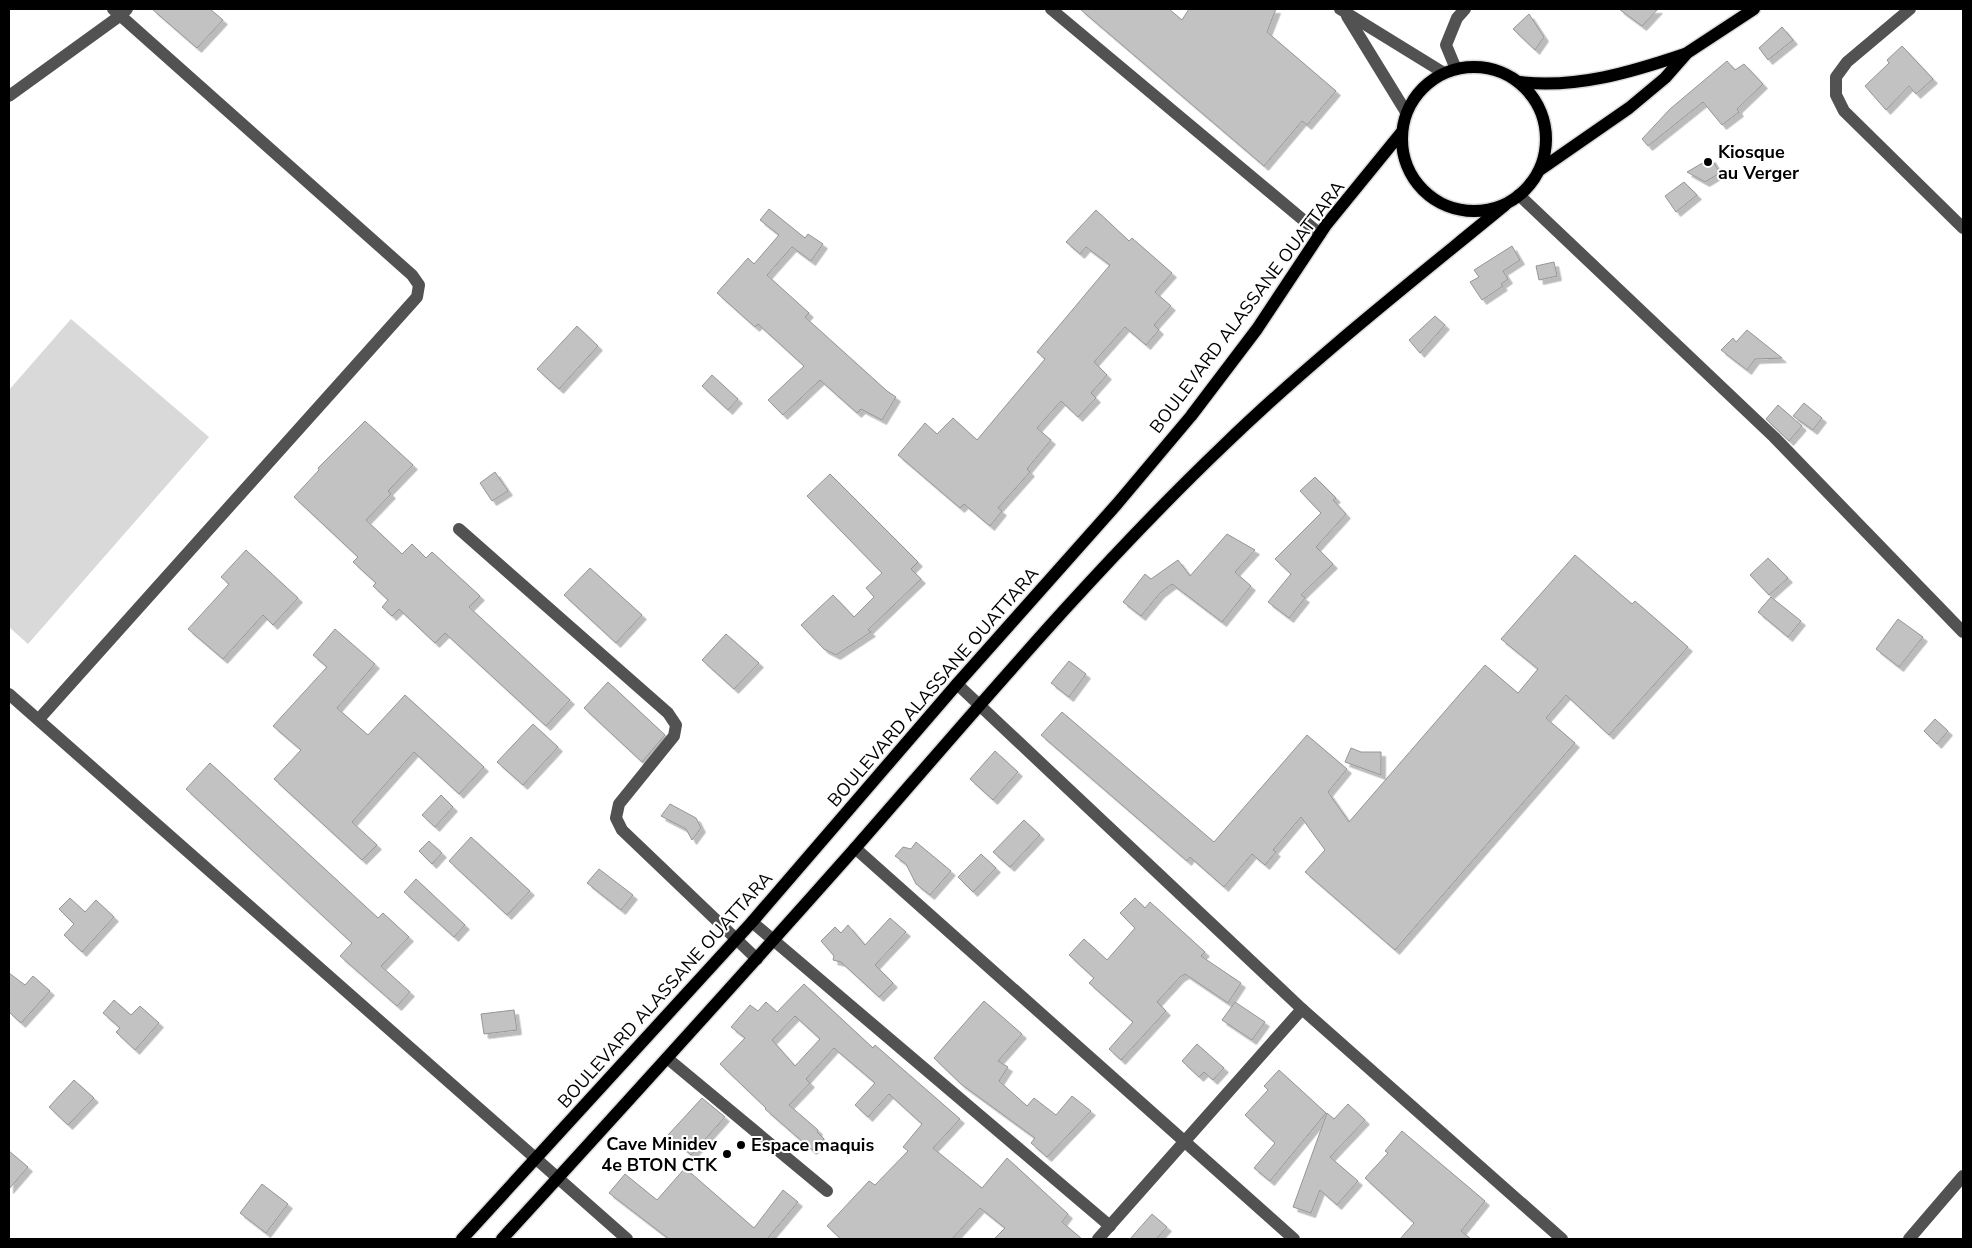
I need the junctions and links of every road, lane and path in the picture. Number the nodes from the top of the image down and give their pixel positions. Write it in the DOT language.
graph roads {
  1 [pos="1051,9"];
  2 [pos="1465,9"];
  3 [pos="1754,9"];
  4 [pos="1910,9"];
  5 [pos="121,11"];
  6 [pos="1342,11"];
  7 [pos="1687,53"];
  8 [pos="1450,71"];
  9 [pos="1519,82"];
  10 [pos="9,96"];
  11 [pos="1406,112"];
  12 [pos="1401,133"];
  13 [pos="1540,169"];
  14 [pos="1519,195"];
  15 [pos="1505,205"];
  16 [pos="1963,228"];
  17 [pos="1320,234"];
  18 [pos="459,529"];
  19 [pos="1963,632"];
  20 [pos="957,684"];
  21 [pos="9,694"];
  22 [pos="980,704"];
  23 [pos="39,719"];
  24 [pos="855,848"];
  25 [pos="752,922"];
  26 [pos="734,939"];
  27 [pos="773,939"];
  28 [pos="757,959"];
  29 [pos="1302,1009"];
  30 [pos="667,1058"];
  31 [pos="1185,1143"];
  32 [pos="535,1158"];
  33 [pos="1963,1176"];
  34 [pos="558,1178"];
  35 [pos="827,1192"];
  36 [pos="1959,1192"];
  37 [pos="1110,1226"];
  38 [pos="462,1239"];
  39 [pos="502,1239"];
  40 [pos="627,1239"];
  41 [pos="1098,1239"];
  42 [pos="1294,1239"];
  43 [pos="1562,1239"];
  44 [pos="1909,1239"];
  1 -- 17 [label="street"];
  2 -- 8 [label="street"];
  3 -- 7 [label="main road"];
  4 -- 16 [label="street"];
  5 -- 10 [label="street"];
  5 -- 23 [label="street"];
  6 -- 8 [label="street"];
  6 -- 11 [label="street"];
  7 -- 9 [label="main road"];
  7 -- 13 [label="main road"];
  8 -- 9 [label="main road"];
  8 -- 11 [label="main road"];
  9 -- 13 [label="main road"];
  11 -- 12 [label="main road"];
  12 -- 15 [label="main road"];
  12 -- 17 [label="main road, BOULEVARD ALASSANE OUATTARA"];
  13 -- 14 [label="main road"];
  14 -- 15 [label="main road"];
  14 -- 19 [label="street"];
  15 -- 22 [label="main road"];
  17 -- 20 [label="main road, BOULEVARD ALASSANE OUATTARA"];
  18 -- 26 [label="street"];
  20 -- 22 [label="street"];
  20 -- 25 [label="main road, BOULEVARD ALASSANE OUATTARA"];
  21 -- 23 [label="street"];
  22 -- 24 [label="main road"];
  22 -- 29 [label="street"];
  23 -- 32 [label="street"];
  24 -- 27 [label="main road"];
  24 -- 31 [label="street"];
  25 -- 26 [label="main road, BOULEVARD ALASSANE OUATTARA"];
  25 -- 27 [label="street"];
  26 -- 28 [label="street"];
  26 -- 32 [label="main road, BOULEVARD ALASSANE OUATTARA"];
  27 -- 28 [label="main road"];
  27 -- 37 [label="street"];
  28 -- 30 [label="main road"];
  29 -- 31 [label="street"];
  29 -- 43 [label="street"];
  30 -- 34 [label="main road"];
  30 -- 35 [label="street"];
  31 -- 37 [label="street"];
  31 -- 42 [label="street"];
  32 -- 34 [label="street"];
  32 -- 38 [label="main road, BOULEVARD ALASSANE OUATTARA"];
  33 -- 36 [label="street"];
  34 -- 39 [label="main road"];
  34 -- 40 [label="street"];
  36 -- 44 [label="street"];
  37 -- 41 [label="street"];
}
